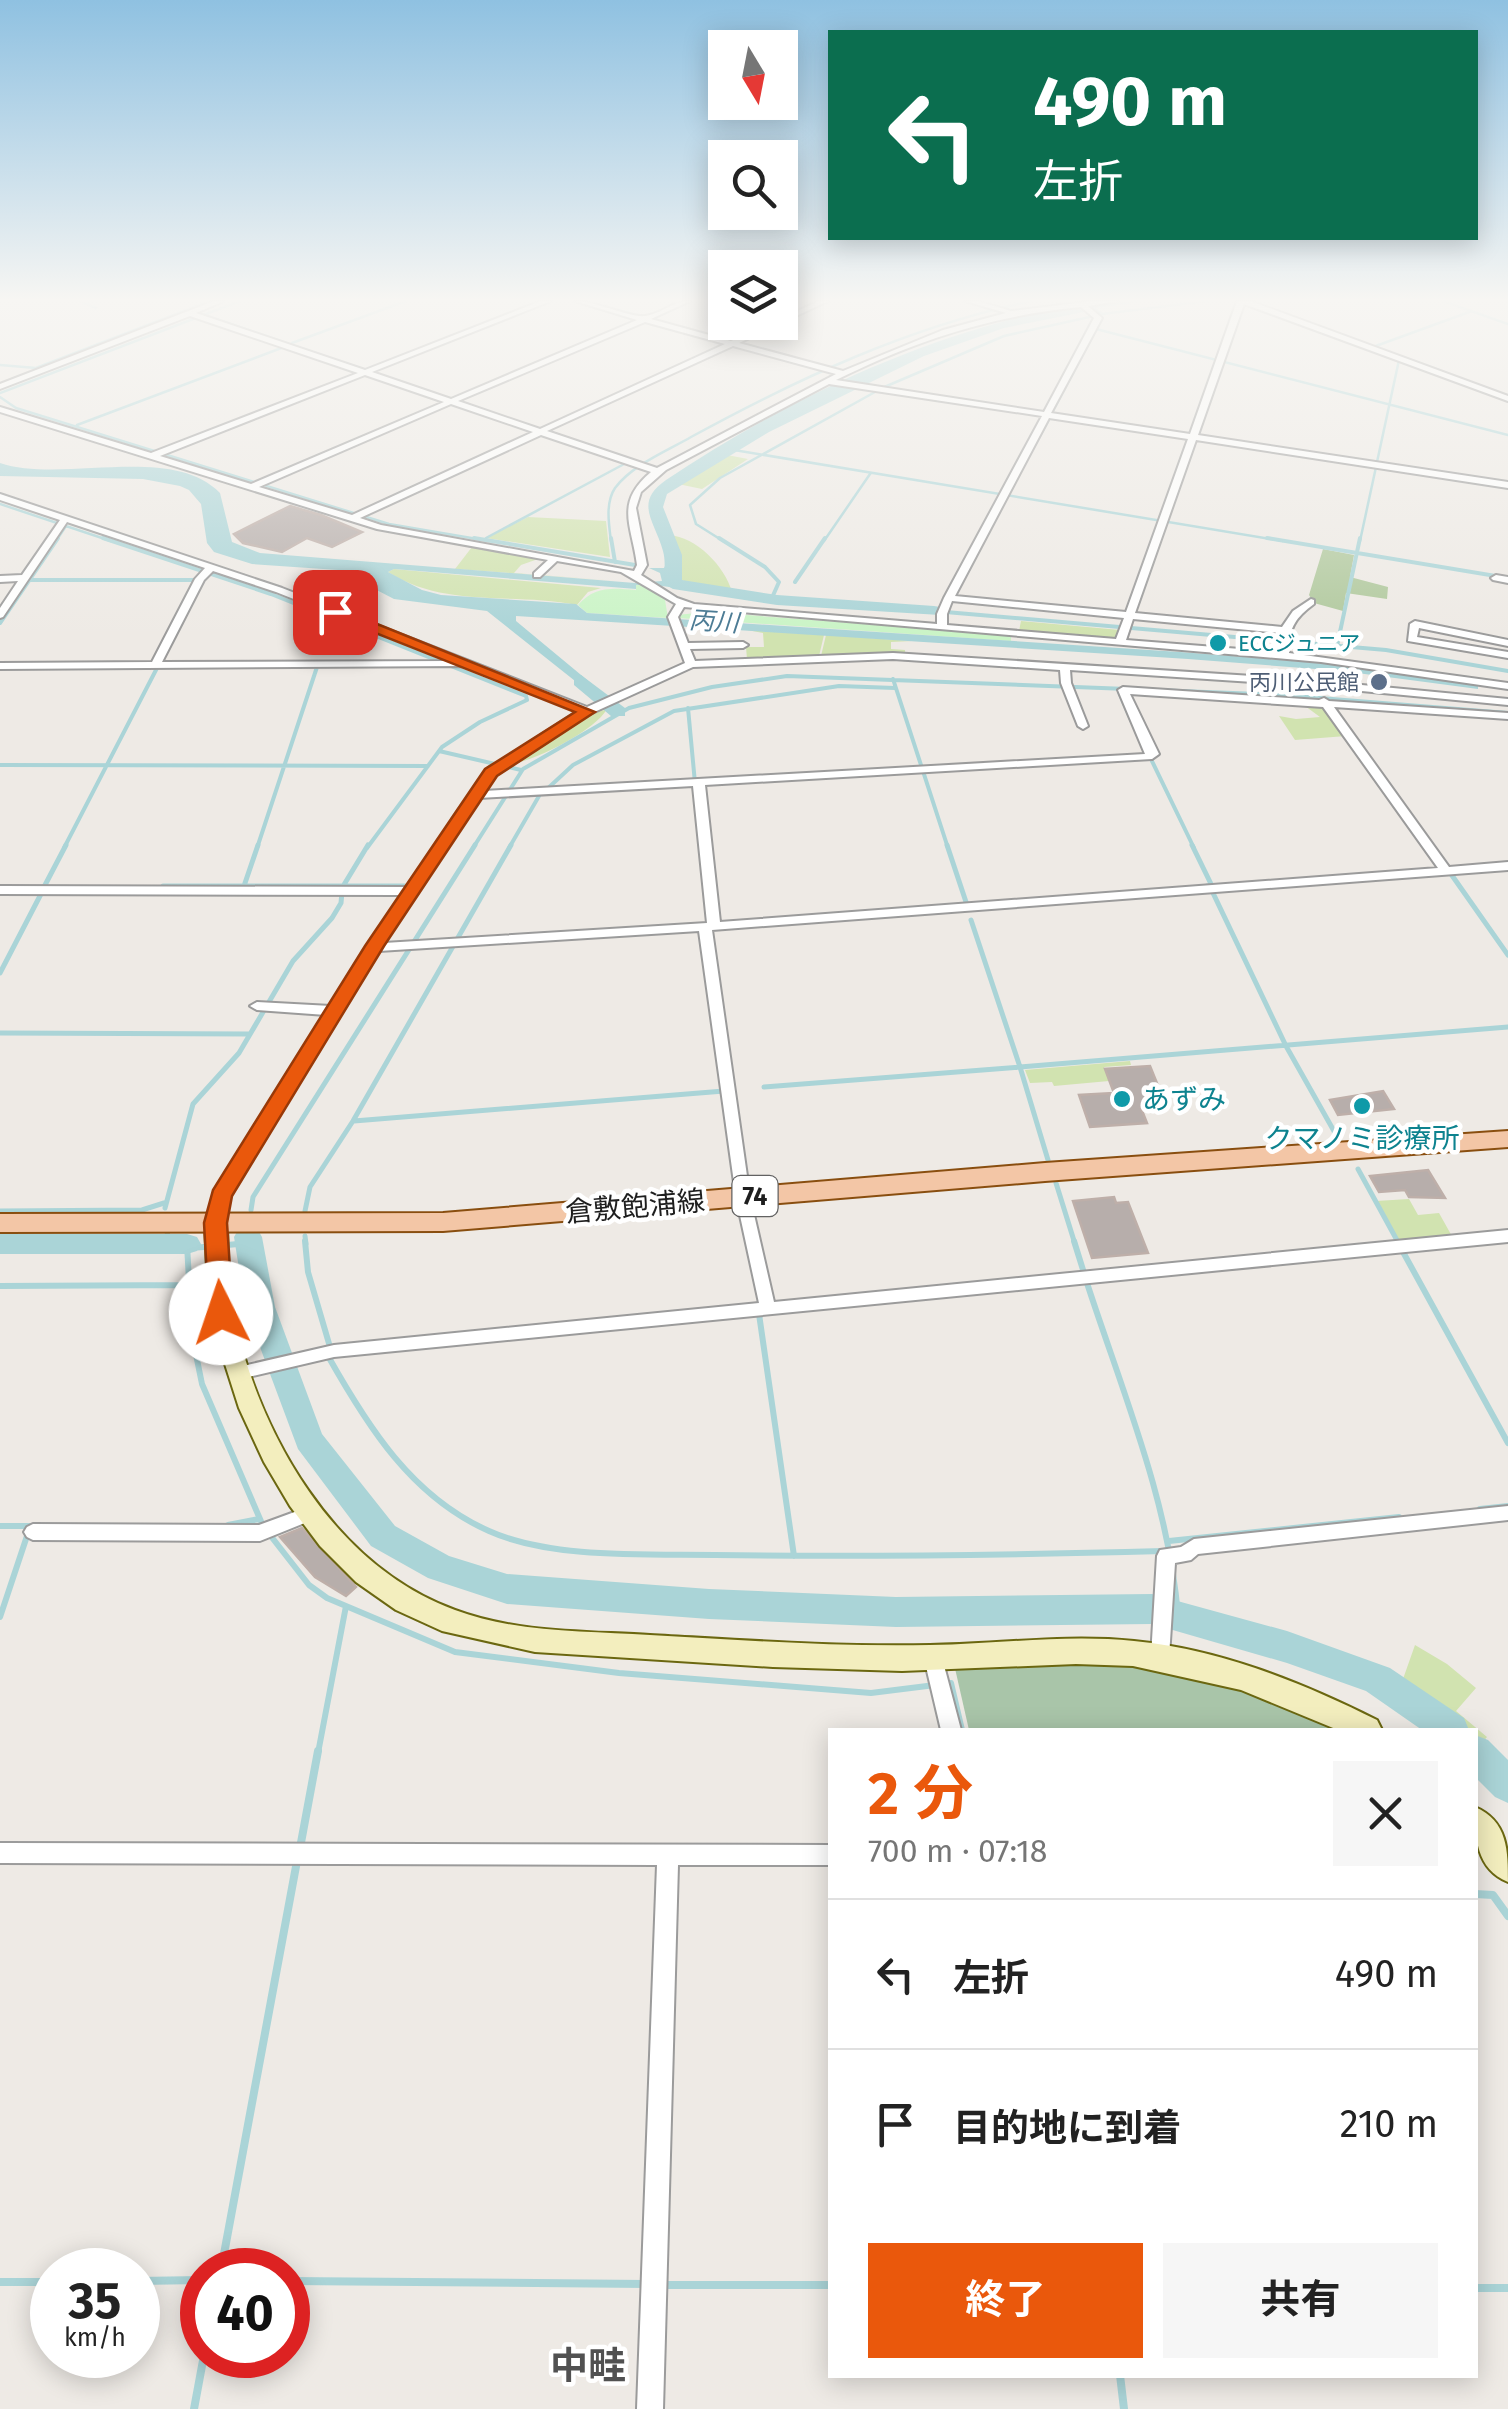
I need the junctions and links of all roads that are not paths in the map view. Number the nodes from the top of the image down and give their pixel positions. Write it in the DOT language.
graph roads {
  1 [pos="12,413"];
  2 [pos="260,413"];
  3 [pos="426,413"];
  4 [pos="486,413"];
  5 [pos="581,413"];
  6 [pos="771,413"];
  7 [pos="1038,413"];
  8 [pos="1202,413"];
  9 [pos="1047,415"];
  10 [pos="541,432"];
  11 [pos="1193,438"];
  12 [pos="155,454"];
  13 [pos="659,472"];
  14 [pos="255,485"];
  15 [pos="1508,485"];
  16 [pos="0,497"];
  17 [pos="357,516"];
  18 [pos="63,523"];
  19 [pos="555,558"];
  20 [pos="204,574"];
  21 [pos="538,575"];
  22 [pos="0,578"];
  23 [pos="24,579"];
  24 [pos="644,580"];
  25 [pos="951,598"];
  26 [pos="1311,602"];
  27 [pos="680,604"];
  28 [pos="1132,615"];
  29 [pos="0,616"];
  30 [pos="942,617"];
  31 [pos="1122,633"];
  32 [pos="1284,643"];
  33 [pos="1508,643"];
  34 [pos="743,645"];
  35 [pos="685,646"];
  36 [pos="1508,655"];
  37 [pos="156,664"];
  38 [pos="690,664"];
  39 [pos="456,665"];
  40 [pos="0,666"];
  41 [pos="1065,668"];
  42 [pos="1508,686"];
  43 [pos="1326,701"];
  44 [pos="1508,702"];
  45 [pos="587,712"];
  46 [pos="1508,716"];
  47 [pos="1083,726"];
  48 [pos="699,785"];
  49 [pos="475,794"];
  50 [pos="1508,866"];
  51 [pos="1445,869"];
  52 [pos="0,890"];
  53 [pos="412,890"];
  54 [pos="711,926"];
  55 [pos="375,946"];
  56 [pos="263,1006"];
  57 [pos="336,1011"];
  58 [pos="1508,1139"];
  59 [pos="743,1197"];
  60 [pos="0,1223"];
  61 [pos="216,1223"];
  62 [pos="1508,1236"];
  63 [pos="764,1309"];
  64 [pos="240,1373"];
  65 [pos="311,1513"];
  66 [pos="1508,1513"];
  67 [pos="33,1532"];
  68 [pos="1160,1657"];
  69 [pos="938,1676"];
  70 [pos="951,1728"];
  71 [pos="1364,1728"];
  72 [pos="1478,1826"];
  73 [pos="0,1853"];
  74 [pos="668,1855"];
  75 [pos="828,1855"];
  76 [pos="1508,1867"];
  77 [pos="650,2409"];
  1 -- 12 [label="street"];
  2 -- 12 [label="street"];
  3 -- 14 [label="street"];
  4 -- 10 [label="street"];
  5 -- 10 [label="street"];
  6 -- 13 [label="street"];
  7 -- 9 [label="street"];
  8 -- 11 [label="street"];
  9 -- 11 [label="street"];
  9 -- 25 [label="street"];
  10 -- 13 [label="street"];
  10 -- 17 [label="street"];
  11 -- 15 [label="street"];
  11 -- 28 [label="street"];
  12 -- 14 [label="street"];
  13 -- 24 [label="street"];
  14 -- 17 [label="street"];
  16 -- 18 [label="street"];
  17 -- 19 [label="street"];
  18 -- 20 [label="street"];
  18 -- 23 [label="street"];
  19 -- 21 [label="street"];
  19 -- 24 [label="street"];
  20 -- 37 [label="street"];
  20 -- 39 [label="street"];
  22 -- 23 [label="street"];
  23 -- 29 [label="street"];
  24 -- 27 [label="street"];
  25 -- 28 [label="street"];
  25 -- 30 [label="street"];
  26 -- 32 [label="street"];
  27 -- 30 [label="street"];
  27 -- 35 [label="street"];
  28 -- 31 [label="street"];
  28 -- 32 [label="street"];
  30 -- 31 [label="street"];
  31 -- 32 [label="street"];
  32 -- 42 [label="street"];
  33 -- 36 [label="street"];
  34 -- 35 [label="street"];
  35 -- 38 [label="street"];
  37 -- 39 [label="street"];
  37 -- 40 [label="street"];
  38 -- 41 [label="street"];
  38 -- 45 [label="street"];
  39 -- 45 [label="street"];
  41 -- 44 [label="street"];
  41 -- 47 [label="street"];
  43 -- 46 [label="street"];
  43 -- 48 [label="street"];
  43 -- 51 [label="street"];
  45 -- 49 [label="street"];
  48 -- 49 [label="street"];
  48 -- 54 [label="street"];
  49 -- 53 [label="street"];
  50 -- 51 [label="street"];
  51 -- 54 [label="street"];
  52 -- 53 [label="street"];
  53 -- 55 [label="street"];
  54 -- 55 [label="street"];
  54 -- 59 [label="street"];
  55 -- 57 [label="street"];
  56 -- 57 [label="street"];
  57 -- 61 [label="street"];
  58 -- 59 [label="main road, 倉敷飽浦線 / 74"];
  59 -- 61 [label="main road, 倉敷飽浦線 / 74"];
  59 -- 63 [label="street"];
  60 -- 61 [label="main road, 倉敷飽浦線 / 74"];
  61 -- 64 [label="street"];
  62 -- 63 [label="street"];
  63 -- 64 [label="street"];
  64 -- 65 [label="street"];
  65 -- 67 [label="street"];
  65 -- 69 [label="street"];
  66 -- 68 [label="street"];
  68 -- 69 [label="street"];
  68 -- 71 [label="street"];
  69 -- 70 [label="street"];
  72 -- 76 [label="street"];
  73 -- 74 [label="street"];
  74 -- 75 [label="street"];
  74 -- 77 [label="street"];
}
